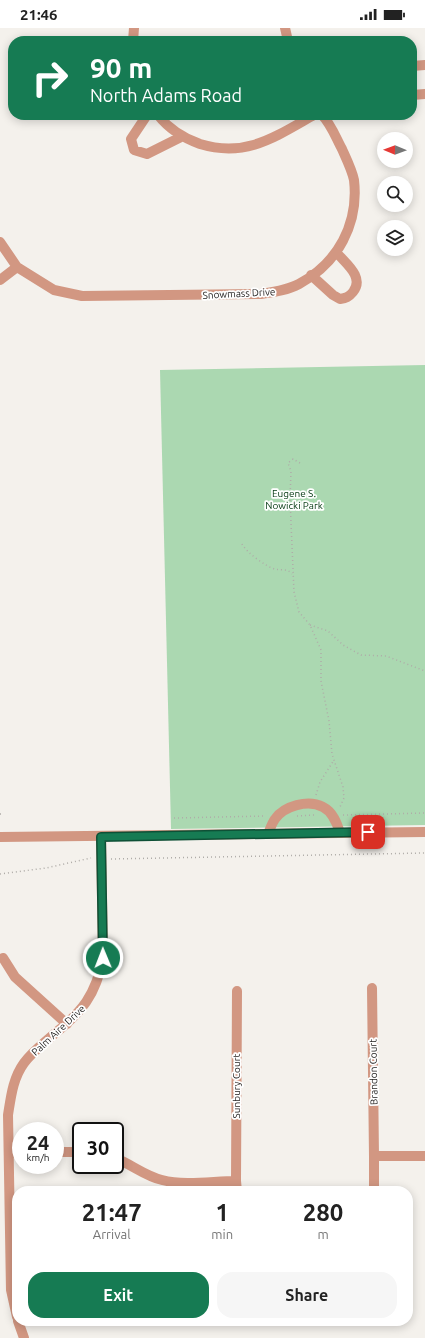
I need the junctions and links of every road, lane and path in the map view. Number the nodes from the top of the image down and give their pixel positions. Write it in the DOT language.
graph roads {
  1 [pos="144,120"];
  2 [pos="163,120"];
  3 [pos="305,120"];
  4 [pos="325,120"];
  5 [pos="183,136"];
  6 [pos="0,242"];
  7 [pos="337,253"];
  8 [pos="17,267"];
  9 [pos="311,275"];
  10 [pos="0,280"];
  11 [pos="300,463"];
  12 [pos="242,544"];
  13 [pos="292,574"];
  14 [pos="310,625"];
  15 [pos="425,671"];
  16 [pos="334,760"];
  17 [pos="316,805"];
  18 [pos="425,813"];
  19 [pos="0,814"];
  20 [pos="3,814"];
  21 [pos="332,815"];
  22 [pos="278,816"];
  23 [pos="174,818"];
  24 [pos="340,832"];
  25 [pos="425,832"];
  26 [pos="268,834"];
  27 [pos="1,836"];
  28 [pos="101,837"];
  29 [pos="425,853"];
  30 [pos="101,858"];
  31 [pos="0,874"];
  32 [pos="3,958"];
  33 [pos="372,988"];
  34 [pos="237,991"];
  35 [pos="67,1024"];
  36 [pos="9,1153"];
  37 [pos="374,1156"];
  38 [pos="425,1156"];
  39 [pos="124,1163"];
  40 [pos="236,1186"];
  41 [pos="374,1186"];
  42 [pos="12,1295"];
  43 [pos="20,1326"];
  44 [pos="24,1338"];
  1 -- 5 [label="street"];
  2 -- 5 [label="street"];
  3 -- 5 [label="street"];
  4 -- 7 [label="street, Snowmass Drive"];
  6 -- 8 [label="street, Snowmass Drive"];
  7 -- 9 [label="street, Snowmass Drive"];
  7 -- 9 [label="street"];
  8 -- 9 [label="street, Snowmass Drive"];
  8 -- 10 [label="street"];
  11 -- 13 [label="path"];
  12 -- 13 [label="path"];
  13 -- 14 [label="path"];
  14 -- 15 [label="path"];
  14 -- 16 [label="path"];
  16 -- 17 [label="path"];
  16 -- 21 [label="path"];
  17 -- 21 [label="street"];
  17 -- 22 [label="street"];
  18 -- 21 [label="path"];
  19 -- 20 [label="path"];
  21 -- 22 [label="path"];
  21 -- 24 [label="street"];
  22 -- 23 [label="path"];
  22 -- 26 [label="street"];
  24 -- 25 [label="street"];
  24 -- 26 [label="street"];
  26 -- 28 [label="street"];
  27 -- 28 [label="street"];
  28 -- 30 [label="street, Palm Aire Drive"];
  29 -- 30 [label="path"];
  30 -- 31 [label="path"];
  30 -- 35 [label="street, Palm Aire Drive"];
  32 -- 35 [label="street"];
  33 -- 37 [label="street, Brandon Court"];
  34 -- 40 [label="street, Sunbury Court"];
  35 -- 36 [label="street, Palm Aire Drive"];
  36 -- 42 [label="street, Palm Aire Drive"];
  37 -- 38 [label="street"];
  37 -- 41 [label="street, Brandon Court"];
  39 -- 40 [label="street"];
  43 -- 44 [label="street"];
}
